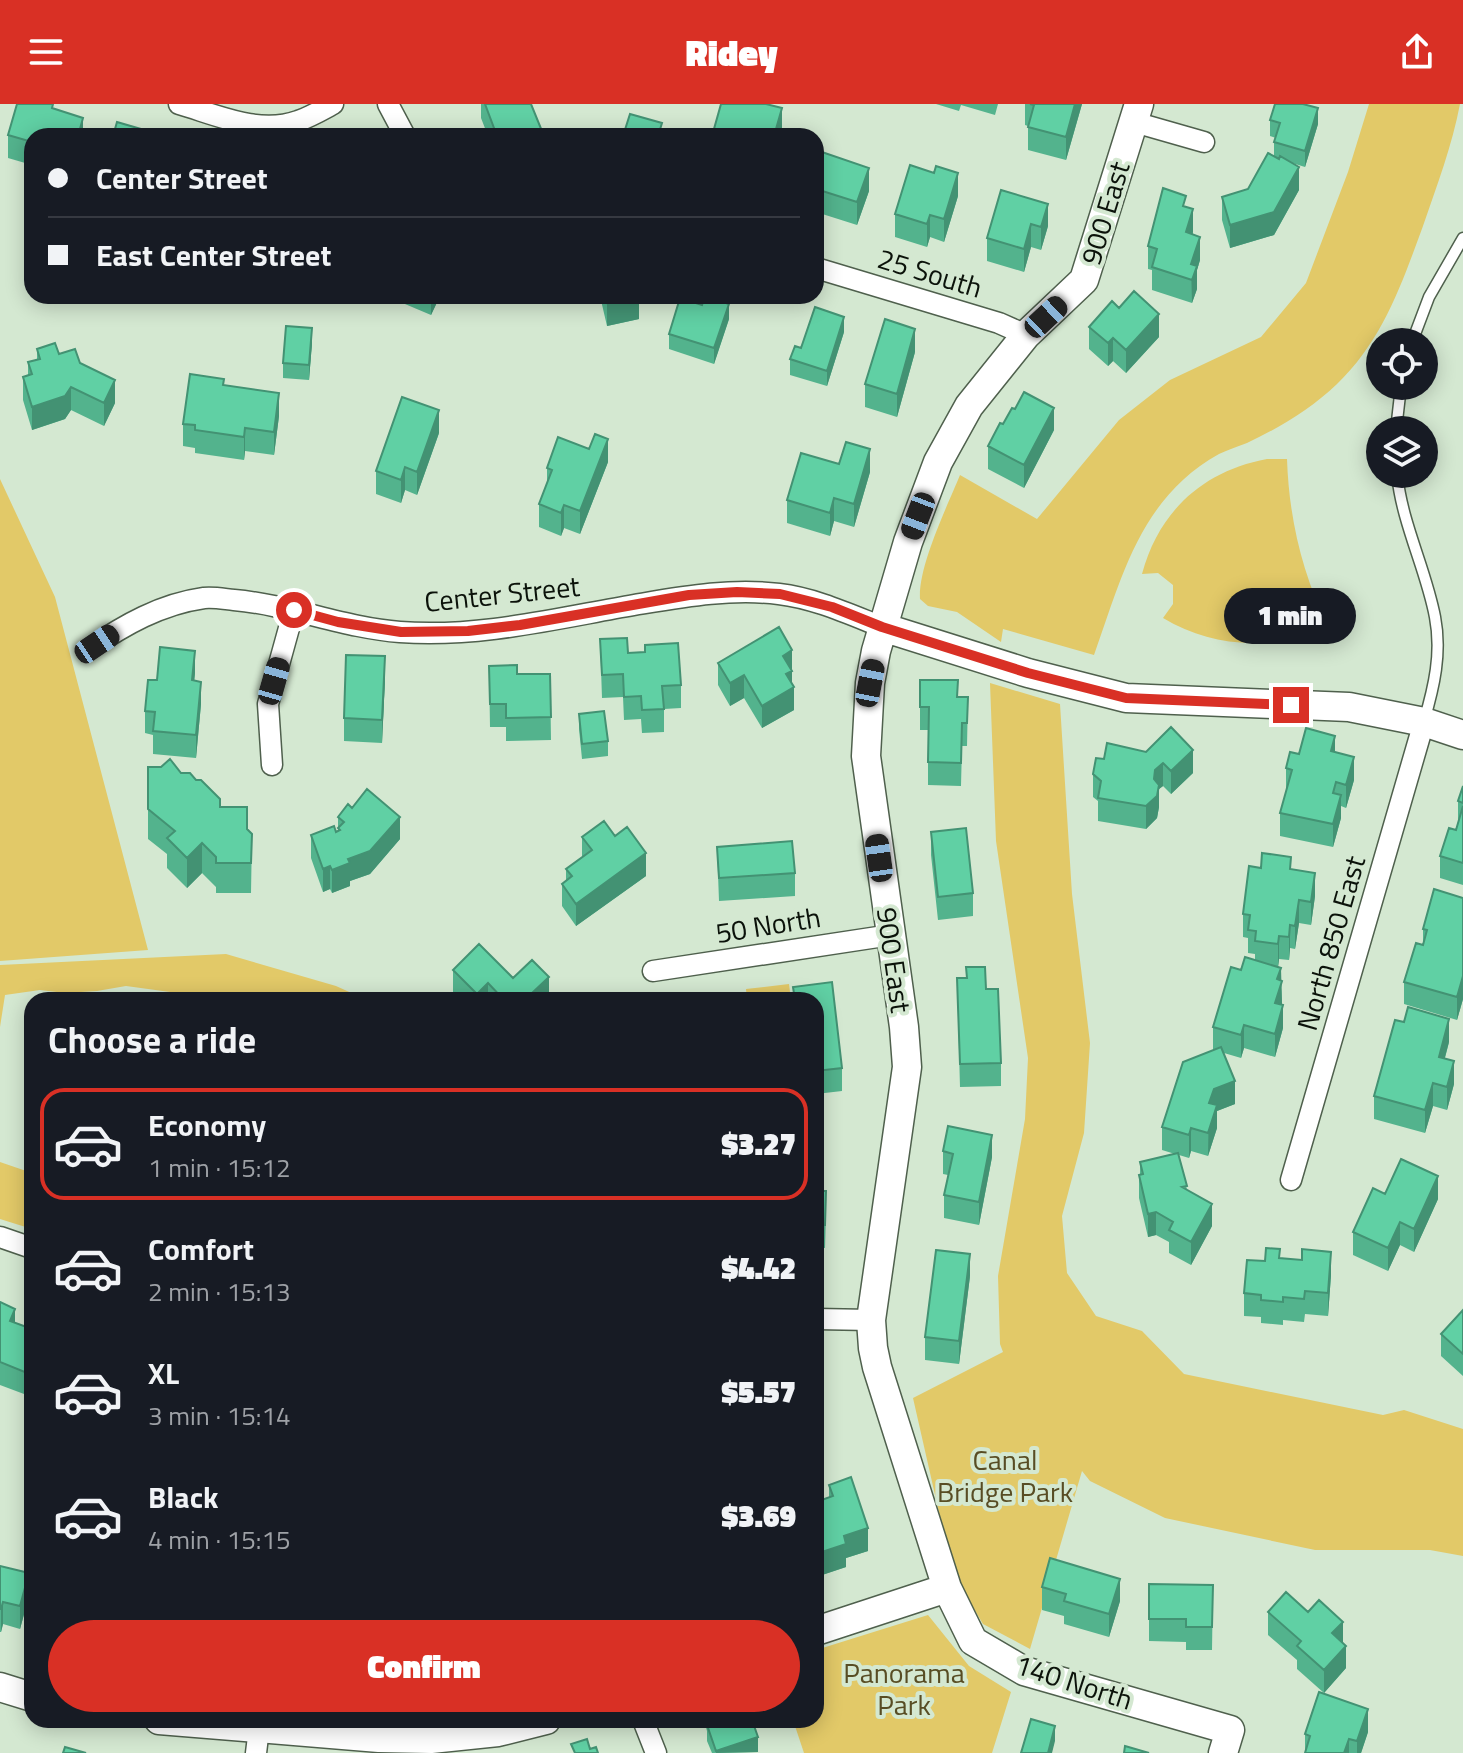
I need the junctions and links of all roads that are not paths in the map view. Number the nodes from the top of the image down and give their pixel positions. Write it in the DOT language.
graph roads {
  1 [pos="179,104"];
  2 [pos="333,104"];
  3 [pos="388,104"];
  4 [pos="1136,113"];
  5 [pos="401,128"];
  6 [pos="1204,142"];
  7 [pos="1463,238"];
  8 [pos="824,270"];
  9 [pos="1417,328"];
  10 [pos="1026,335"];
  11 [pos="1400,488"];
  12 [pos="294,610"];
  13 [pos="882,627"];
  14 [pos="89,649"];
  15 [pos="1424,722"];
  16 [pos="1463,735"];
  17 [pos="272,765"];
  18 [pos="891,935"];
  19 [pos="653,971"];
  20 [pos="1291,1180"];
  21 [pos="0,1237"];
  22 [pos="24,1245"];
  23 [pos="824,1319"];
  24 [pos="871,1320"];
  25 [pos="947,1588"];
  26 [pos="824,1628"];
  27 [pos="0,1687"];
  28 [pos="24,1694"];
  29 [pos="196,1728"];
  30 [pos="514,1728"];
  31 [pos="646,1728"];
  32 [pos="257,1741"];
  33 [pos="1226,1741"];
  34 [pos="656,1753"];
  1 -- 2 [label="street"];
  3 -- 5 [label="street"];
  4 -- 6 [label="street"];
  4 -- 10 [label="street, 900 East"];
  7 -- 9 [label="lane"];
  8 -- 10 [label="street, 25 South"];
  10 -- 13 [label="street, 900 East"];
  11 -- 15 [label="lane"];
  12 -- 13 [label="street, Center Street"];
  12 -- 14 [label="street, Center Street"];
  12 -- 17 [label="street"];
  13 -- 15 [label="street"];
  13 -- 18 [label="street, 900 East"];
  15 -- 16 [label="street"];
  15 -- 20 [label="street, North 850 East"];
  18 -- 19 [label="street, 50 North"];
  18 -- 24 [label="street, 900 East"];
  21 -- 22 [label="street"];
  23 -- 24 [label="street"];
  24 -- 25 [label="street, 900 East"];
  25 -- 26 [label="street"];
  25 -- 33 [label="street, 140 North"];
  27 -- 28 [label="street"];
  29 -- 32 [label="street"];
  30 -- 32 [label="street"];
  31 -- 34 [label="street"];
}
